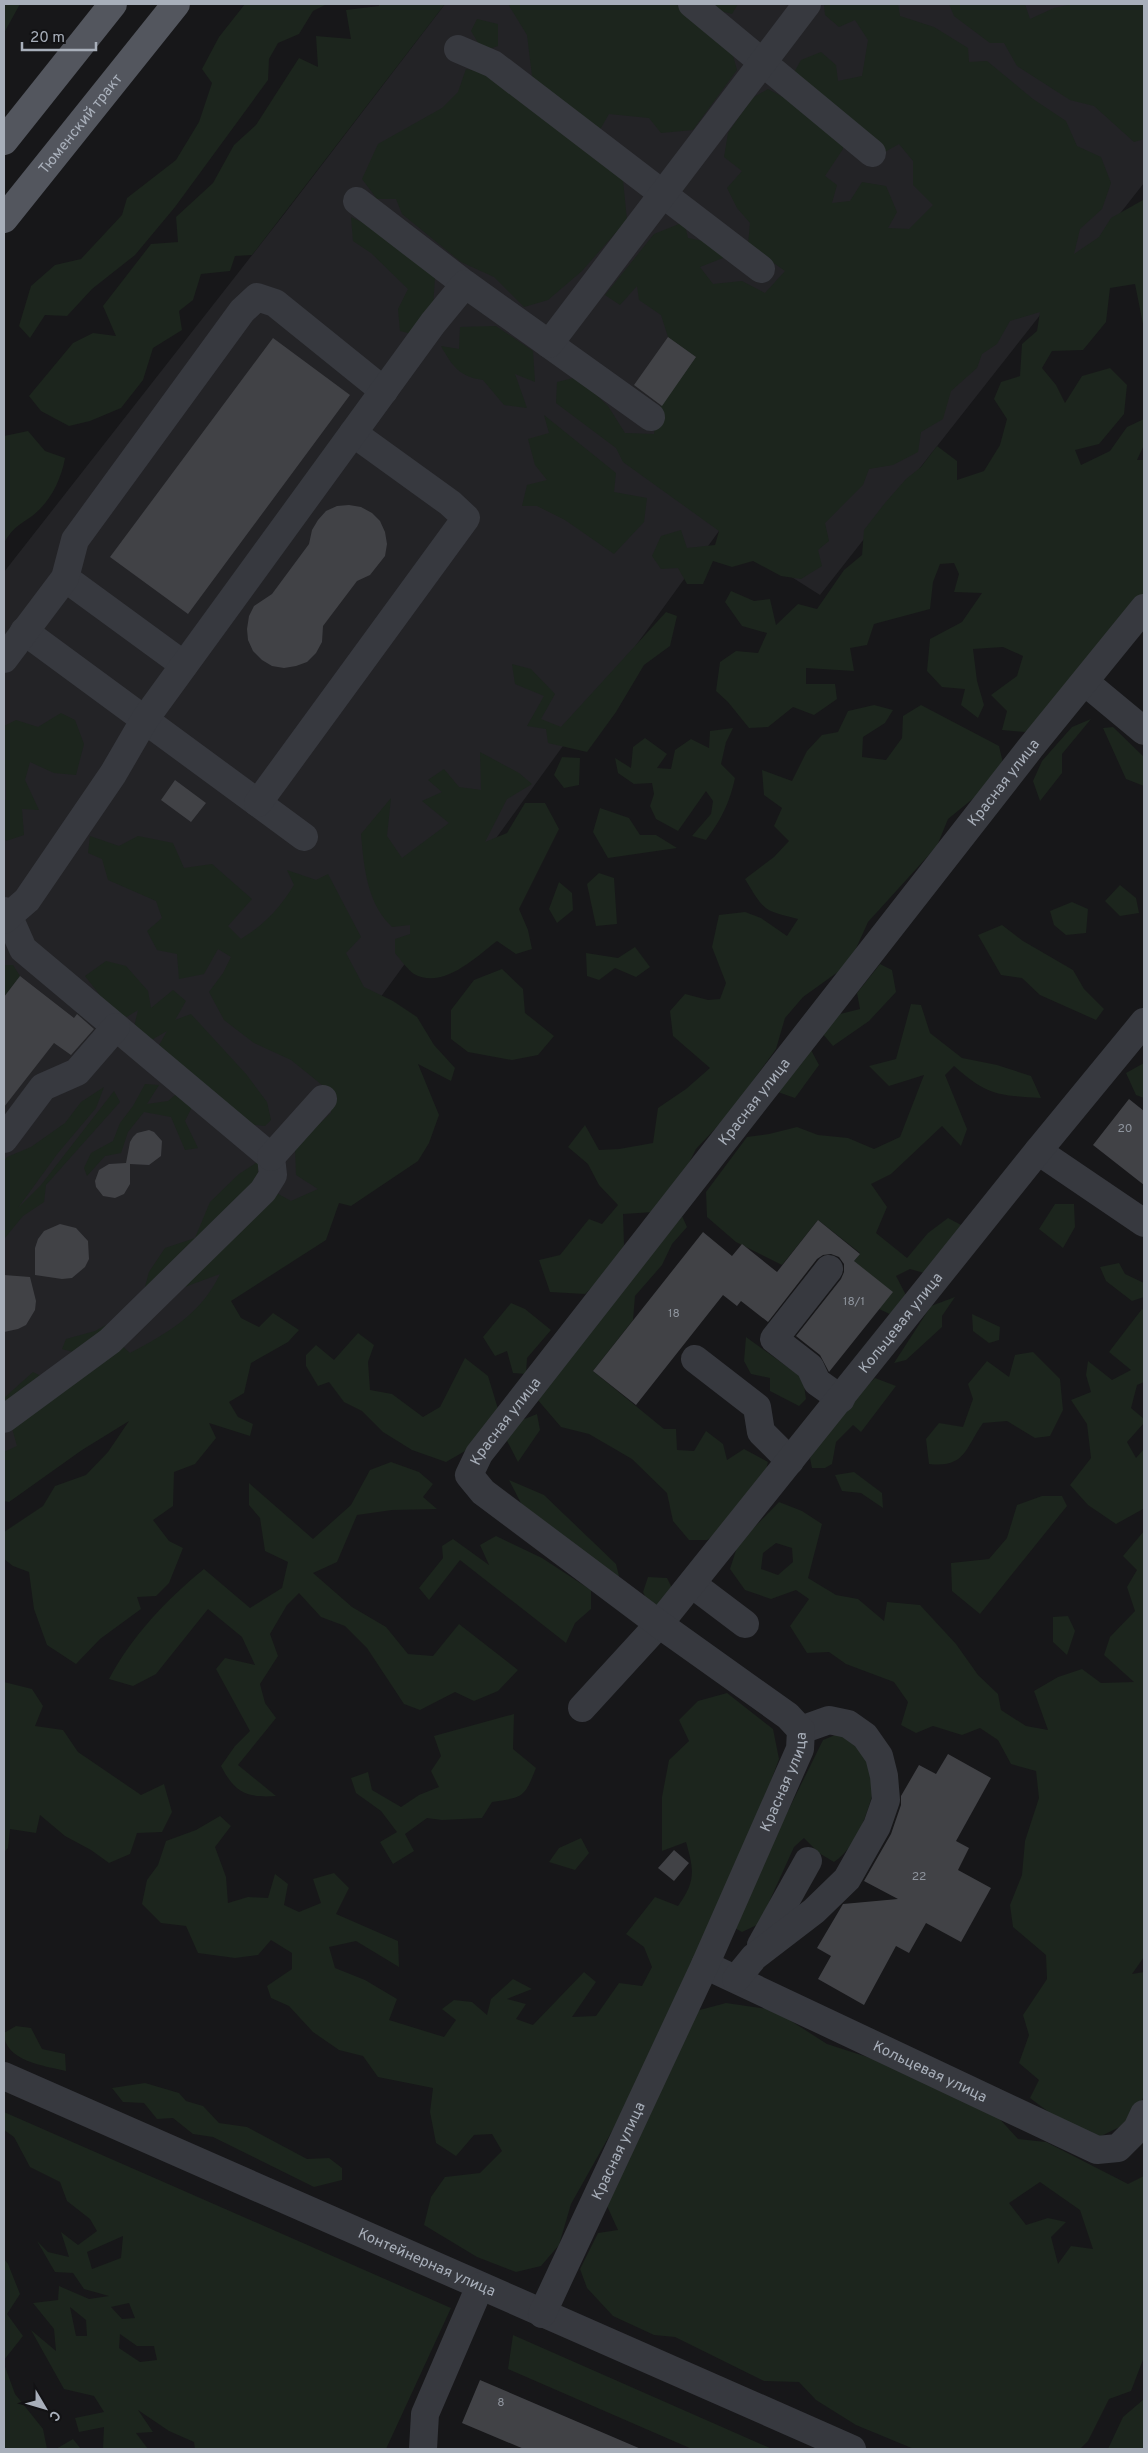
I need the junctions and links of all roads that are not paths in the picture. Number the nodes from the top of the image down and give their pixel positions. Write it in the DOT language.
graph roads {
  1 [pos="113,4"];
  2 [pos="176,4"];
  3 [pos="692,4"];
  4 [pos="807,4"];
  5 [pos="458,49"];
  6 [pos="763,64"];
  7 [pos="4,141"];
  8 [pos="872,154"];
  9 [pos="661,194"];
  10 [pos="357,201"];
  11 [pos="4,219"];
  12 [pos="761,270"];
  13 [pos="465,284"];
  14 [pos="549,344"];
  15 [pos="384,390"];
  16 [pos="651,417"];
  17 [pos="353,433"];
  18 [pos="65,578"];
  19 [pos="1144,608"];
  20 [pos="24,631"];
  21 [pos="4,658"];
  22 [pos="184,665"];
  23 [pos="1085,682"];
  24 [pos="145,719"];
  25 [pos="1144,731"];
  26 [pos="258,803"];
  27 [pos="304,837"];
  28 [pos="5,915"];
  29 [pos="1144,1022"];
  30 [pos="116,1027"];
  31 [pos="323,1099"];
  32 [pos="4,1139"];
  33 [pos="1038,1151"];
  34 [pos="271,1157"];
  35 [pos="1144,1223"];
  36 [pos="829,1269"];
  37 [pos="695,1359"];
  38 [pos="841,1399"];
  39 [pos="4,1419"];
  40 [pos="790,1461"];
  41 [pos="692,1584"];
  42 [pos="659,1624"];
  43 [pos="746,1624"];
  44 [pos="582,1708"];
  45 [pos="801,1730"];
  46 [pos="808,1861"];
  47 [pos="754,1957"];
  48 [pos="705,1965"];
  49 [pos="736,1979"];
  50 [pos="4,2076"];
  51 [pos="1144,2114"];
  52 [pos="480,2286"];
  53 [pos="542,2314"];
  54 [pos="423,2449"];
  55 [pos="852,2449"];
  1 -- 7 [label="main road"];
  2 -- 11 [label="main road, Тюменский тракт"];
  3 -- 6 [label="street"];
  4 -- 6 [label="street"];
  5 -- 9 [label="street"];
  6 -- 8 [label="street"];
  6 -- 9 [label="street"];
  9 -- 12 [label="street"];
  9 -- 14 [label="street"];
  10 -- 13 [label="street"];
  13 -- 14 [label="street"];
  13 -- 15 [label="street"];
  14 -- 16 [label="street"];
  15 -- 17 [label="street"];
  15 -- 18 [label="street"];
  17 -- 22 [label="street"];
  17 -- 26 [label="street"];
  18 -- 20 [label="street"];
  18 -- 22 [label="street"];
  19 -- 23 [label="street, Красная улица"];
  20 -- 21 [label="street"];
  20 -- 24 [label="street"];
  22 -- 24 [label="street"];
  23 -- 25 [label="street"];
  23 -- 42 [label="street, Красная улица"];
  24 -- 26 [label="street"];
  24 -- 28 [label="street"];
  26 -- 27 [label="street"];
  28 -- 30 [label="street"];
  29 -- 33 [label="street, Кольцевая улица"];
  30 -- 32 [label="street"];
  30 -- 34 [label="street"];
  31 -- 34 [label="street"];
  33 -- 35 [label="street"];
  33 -- 38 [label="street, Кольцевая улица"];
  34 -- 39 [label="street"];
  36 -- 38 [label="street"];
  37 -- 40 [label="street"];
  38 -- 40 [label="street, Кольцевая улица"];
  40 -- 41 [label="street, Кольцевая улица"];
  41 -- 42 [label="street, Кольцевая улица"];
  41 -- 43 [label="street"];
  42 -- 44 [label="street, Кольцевая улица"];
  42 -- 45 [label="street, Красная улица"];
  45 -- 47 [label="street"];
  45 -- 48 [label="street, Красная улица"];
  46 -- 47 [label="street"];
  47 -- 49 [label="street"];
  48 -- 49 [label="street, Кольцевая улица"];
  48 -- 53 [label="street, Красная улица"];
  49 -- 51 [label="street, Кольцевая улица"];
  50 -- 52 [label="street, Контейнерная улица"];
  52 -- 53 [label="street, Контейнерная улица"];
  52 -- 54 [label="street"];
  53 -- 55 [label="street, Контейнерная улица"];
}
